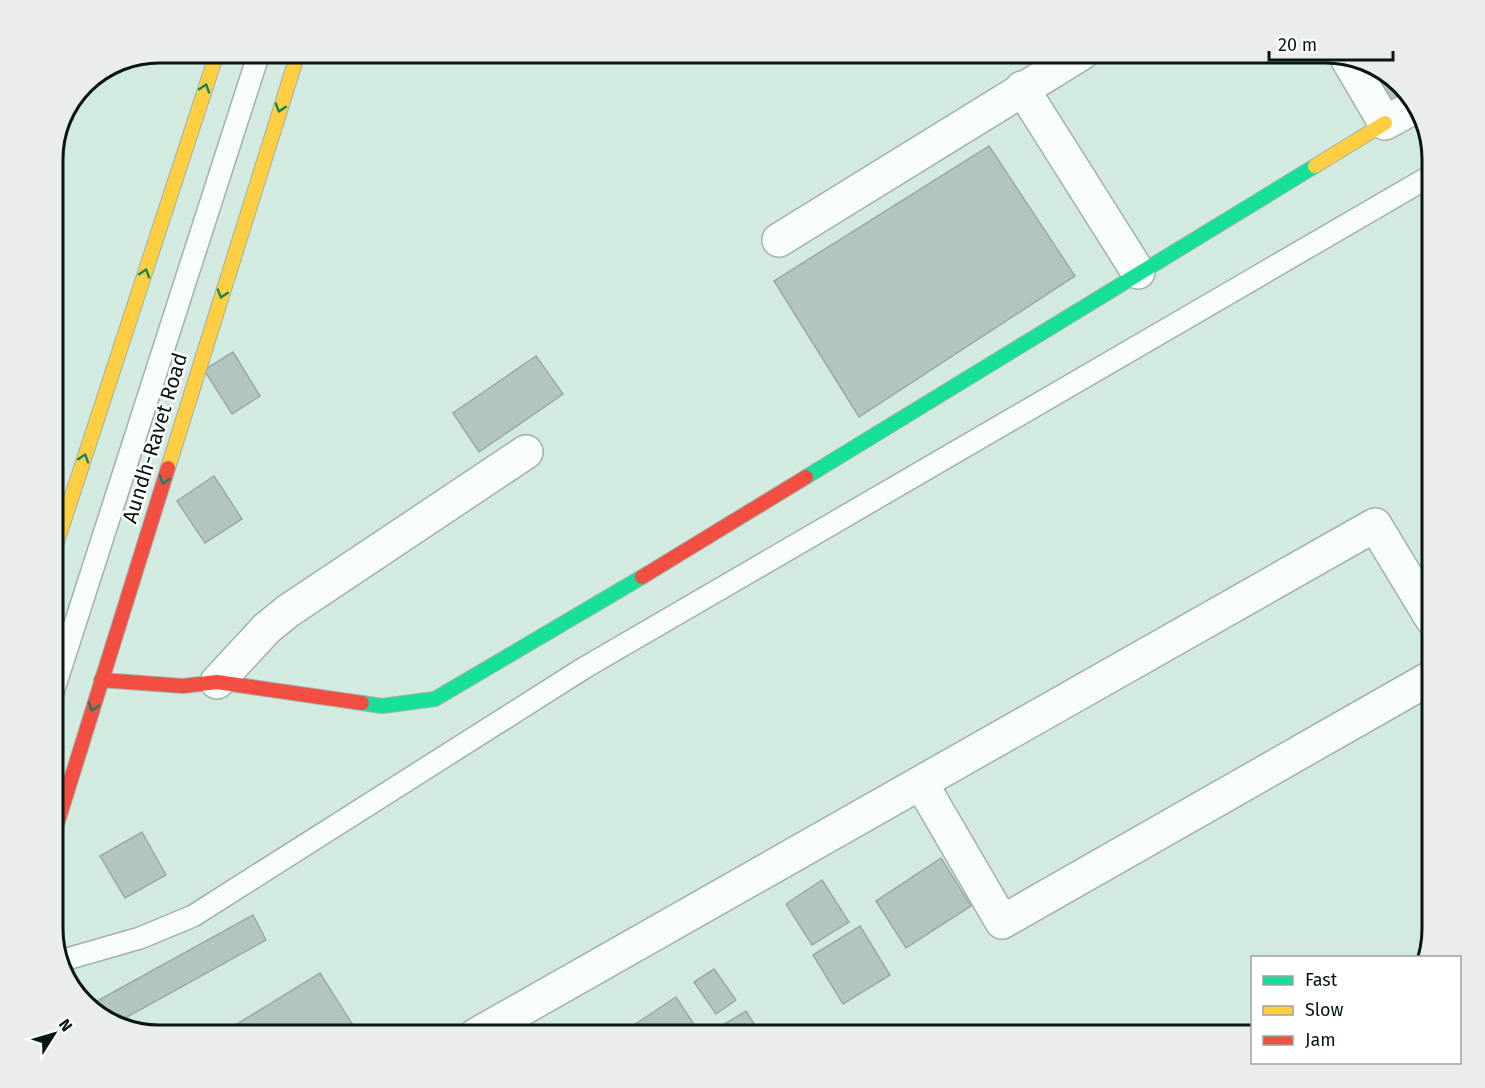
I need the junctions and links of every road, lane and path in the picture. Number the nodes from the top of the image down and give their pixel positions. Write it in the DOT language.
graph roads {
  1 [pos="213,63"];
  2 [pos="255,63"];
  3 [pos="295,63"];
  4 [pos="1064,63"];
  5 [pos="1352,67"];
  6 [pos="1022,88"];
  7 [pos="1408,110"];
  8 [pos="1385,123"];
  9 [pos="1422,181"];
  10 [pos="779,240"];
  11 [pos="1138,272"];
  12 [pos="526,452"];
  13 [pos="63,523"];
  14 [pos="1422,603"];
  15 [pos="63,661"];
  16 [pos="101,680"];
  17 [pos="217,682"];
  18 [pos="1422,683"];
  19 [pos="921,783"];
  20 [pos="63,804"];
  21 [pos="68,959"];
  22 [pos="494,1025"];
  13 -- 1 [label="street, one-way"];
  2 -- 15 [label="lane"];
  3 -- 16 [label="street, Aundh-Ravet Road, one-way"];
  4 -- 6 [label="street"];
  5 -- 8 [label="street"];
  6 -- 10 [label="street"];
  6 -- 11 [label="street"];
  7 -- 8 [label="street"];
  8 -- 11 [label="street"];
  9 -- 21 [label="lane"];
  11 -- 17 [label="street"];
  12 -- 17 [label="street"];
  14 -- 19 [label="street"];
  16 -- 17 [label="street"];
  16 -- 20 [label="street, Aundh-Ravet Road, one-way"];
  18 -- 19 [label="street"];
  19 -- 22 [label="street"];
}
